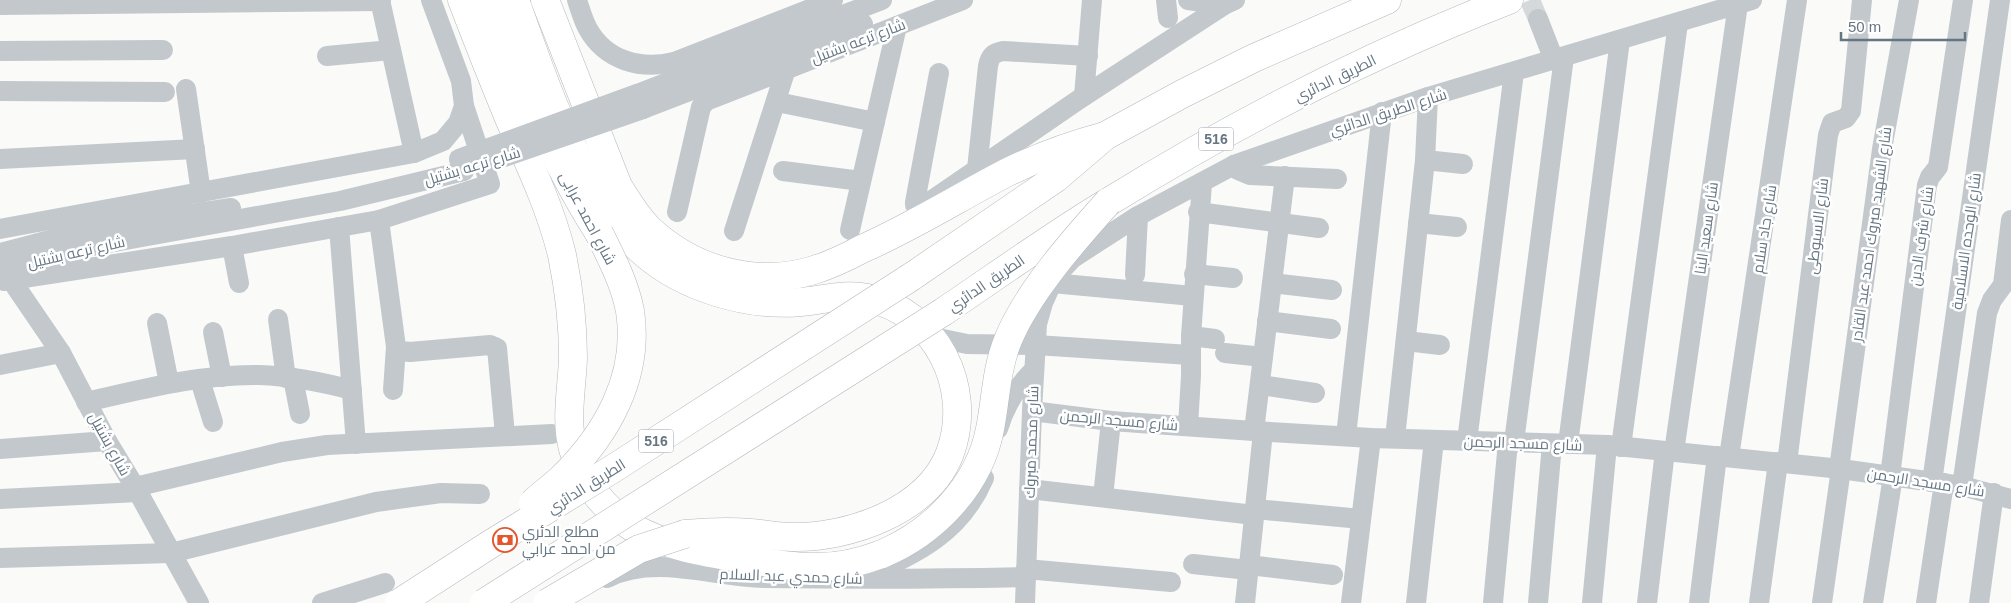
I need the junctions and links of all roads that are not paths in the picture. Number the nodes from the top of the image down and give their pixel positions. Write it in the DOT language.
graph roads {
  1 [pos="431,0"];
  2 [pos="462,0"];
  3 [pos="490,0"];
  4 [pos="515,0"];
  5 [pos="544,0"];
  6 [pos="576,0"];
  7 [pos="833,0"];
  8 [pos="882,0"];
  9 [pos="926,0"];
  10 [pos="963,0"];
  11 [pos="1092,0"];
  12 [pos="1188,0"];
  13 [pos="1388,0"];
  14 [pos="1509,0"];
  15 [pos="1797,0"];
  16 [pos="1862,0"];
  17 [pos="1909,0"];
  18 [pos="1963,0"];
  19 [pos="2000,0"];
  20 [pos="380,1"];
  21 [pos="1227,2"];
  22 [pos="1745,2"];
  23 [pos="0,4"];
  24 [pos="1538,19"];
  25 [pos="1678,23"];
  26 [pos="897,26"];
  27 [pos="1620,40"];
  28 [pos="163,50"];
  29 [pos="391,50"];
  30 [pos="0,52"];
  31 [pos="327,56"];
  32 [pos="1088,56"];
  33 [pos="1559,59"];
  34 [pos="786,69"];
  35 [pos="1514,72"];
  36 [pos="939,73"];
  37 [pos="186,89"];
  38 [pos="0,91"];
  39 [pos="165,92"];
  40 [pos="1084,96"];
  41 [pos="1428,97"];
  42 [pos="640,102"];
  43 [pos="777,102"];
  44 [pos="464,106"];
  45 [pos="1382,112"];
  46 [pos="875,122"];
  47 [pos="1105,136"];
  48 [pos="195,149"];
  49 [pos="414,153"];
  50 [pos="0,159"];
  51 [pos="1424,160"];
  52 [pos="1463,164"];
  53 [pos="1234,165"];
  54 [pos="977,169"];
  55 [pos="783,172"];
  56 [pos="1285,176"];
  57 [pos="1337,179"];
  58 [pos="861,181"];
  59 [pos="1202,183"];
  60 [pos="201,193"];
  61 [pos="1108,202"];
  62 [pos="677,212"];
  63 [pos="1198,212"];
  64 [pos="1138,216"];
  65 [pos="379,220"];
  66 [pos="2011,220"];
  67 [pos="1418,222"];
  68 [pos="1279,223"];
  69 [pos="339,227"];
  70 [pos="1457,227"];
  71 [pos="1320,228"];
  72 [pos="0,229"];
  73 [pos="850,230"];
  74 [pos="734,231"];
  75 [pos="232,246"];
  76 [pos="6,267"];
  77 [pos="1194,274"];
  78 [pos="1134,275"];
  79 [pos="1233,278"];
  80 [pos="1052,283"];
  81 [pos="1272,283"];
  82 [pos="239,284"];
  83 [pos="1332,290"];
  84 [pos="1193,296"];
  85 [pos="278,319"];
  86 [pos="1267,321"];
  87 [pos="157,323"];
  88 [pos="938,324"];
  89 [pos="1331,329"];
  90 [pos="213,332"];
  91 [pos="1406,341"];
  92 [pos="1190,345"];
  93 [pos="1440,345"];
  94 [pos="1036,346"];
  95 [pos="396,347"];
  96 [pos="61,353"];
  97 [pos="1263,357"];
  98 [pos="0,365"];
  99 [pos="1034,370"];
  100 [pos="222,377"];
  101 [pos="290,378"];
  102 [pos="200,380"];
  103 [pos="169,383"];
  104 [pos="1260,385"];
  105 [pos="352,390"];
  106 [pos="393,390"];
  107 [pos="1315,393"];
  108 [pos="86,402"];
  109 [pos="1032,411"];
  110 [pos="300,414"];
  111 [pos="1111,421"];
  112 [pos="213,422"];
  113 [pos="1188,426"];
  114 [pos="1259,432"];
  115 [pos="552,434"];
  116 [pos="505,435"];
  117 [pos="1346,436"];
  118 [pos="1371,438"];
  119 [pos="1396,438"];
  120 [pos="1434,440"];
  121 [pos="107,441"];
  122 [pos="1467,441"];
  123 [pos="1511,442"];
  124 [pos="356,444"];
  125 [pos="1560,444"];
  126 [pos="1614,446"];
  127 [pos="0,449"];
  128 [pos="1670,451"];
  129 [pos="1723,457"];
  130 [pos="1782,463"];
  131 [pos="1840,469"];
  132 [pos="1891,476"];
  133 [pos="1946,484"];
  134 [pos="1029,489"];
  135 [pos="136,490"];
  136 [pos="480,494"];
  137 [pos="2003,496"];
  138 [pos="1103,498"];
  139 [pos="0,499"];
  140 [pos="1254,512"];
  141 [pos="1361,520"];
  142 [pos="489,545"];
  143 [pos="171,553"];
  144 [pos="0,558"];
  145 [pos="1193,564"];
  146 [pos="1248,568"];
  147 [pos="798,572"];
  148 [pos="1026,573"];
  149 [pos="1333,575"];
  150 [pos="859,579"];
  151 [pos="1171,582"];
  152 [pos="392,593"];
  153 [pos="199,603"];
  154 [pos="322,603"];
  155 [pos="484,603"];
  156 [pos="547,603"];
  157 [pos="565,603"];
  158 [pos="1025,603"];
  159 [pos="1245,603"];
  160 [pos="1351,603"];
  161 [pos="1416,603"];
  162 [pos="1493,603"];
  163 [pos="1538,603"];
  164 [pos="1592,603"];
  165 [pos="1647,603"];
  166 [pos="1699,603"];
  167 [pos="1759,603"];
  168 [pos="1822,603"];
  169 [pos="1874,603"];
  170 [pos="1926,603"];
  171 [pos="1978,603"];
  1 -- 44 [label="street"];
  2 -- 147 [label="highway"];
  3 -- 142 [label="highway, شارع احمد عرابى, bridge"];
  4 -- 88 [label="highway, شارع احمد عرابى"];
  5 -- 47 [label="highway"];
  6 -- 7 [label="street"];
  8 -- 42 [label="street, شارع ترعه بشتيل"];
  9 -- 42 [label="street, شارع ترعه بشتيل"];
  10 -- 26 [label="street, شارع ترعه بشتيل"];
  11 -- 32 [label="street"];
  12 -- 21 [label="street"];
  13 -- 47 [label="highway, الطريق الدائري / 516"];
  14 -- 61 [label="highway, الطريق الدائري / 516"];
  15 -- 129 [label="street, شارع جاد سلام"];
  16 -- 130 [label="street, شارع الاسيوطى"];
  17 -- 131 [label="street, شارع الشهيد مبروك احمد عبد القادر"];
  18 -- 132 [label="street, شارع شرف الدين"];
  19 -- 133 [label="street, شارع الوحده الاسلامية"];
  20 -- 23 [label="street"];
  20 -- 29 [label="street"];
  21 -- 40 [label="street"];
  22 -- 25 [label="street, شارع الطريق الدائري"];
  22 -- 128 [label="street, شارع سعيد البنا"];
  24 -- 33 [label="street"];
  25 -- 27 [label="street, شارع الطريق الدائري"];
  25 -- 126 [label="street"];
  26 -- 34 [label="street, شارع ترعه بشتيل"];
  26 -- 46 [label="street"];
  27 -- 33 [label="street, شارع الطريق الدائري"];
  27 -- 125 [label="street"];
  28 -- 30 [label="street"];
  29 -- 31 [label="street"];
  29 -- 49 [label="street"];
  32 -- 40 [label="street"];
  32 -- 54 [label="street"];
  33 -- 35 [label="street, شارع الطريق الدائري"];
  33 -- 123 [label="street"];
  34 -- 43 [label="street"];
  34 -- 62 [label="street, شارع ترعه بشتيل"];
  35 -- 41 [label="street, شارع الطريق الدائري"];
  35 -- 122 [label="street"];
  36 -- 54 [label="street"];
  37 -- 48 [label="street"];
  38 -- 39 [label="street"];
  40 -- 54 [label="street"];
  41 -- 45 [label="street, شارع الطريق الدائري"];
  41 -- 51 [label="street"];
  42 -- 76 [label="street, شارع ترعه بشتيل, bridge"];
  43 -- 46 [label="street"];
  43 -- 74 [label="street"];
  44 -- 49 [label="street"];
  44 -- 65 [label="street, شارع ترعه بشتيل"];
  45 -- 53 [label="street, شارع الطريق الدائري"];
  45 -- 117 [label="street"];
  46 -- 58 [label="street"];
  47 -- 142 [label="highway, الطريق الدائري / 516, bridge"];
  48 -- 50 [label="street"];
  48 -- 60 [label="street"];
  49 -- 60 [label="street"];
  51 -- 52 [label="street"];
  51 -- 67 [label="street"];
  53 -- 56 [label="street"];
  53 -- 59 [label="street, شارع الطريق الدائري"];
  55 -- 58 [label="street"];
  56 -- 57 [label="street"];
  56 -- 68 [label="street"];
  58 -- 73 [label="street"];
  59 -- 63 [label="street"];
  59 -- 64 [label="street, شارع الطريق الدائري"];
  60 -- 72 [label="street"];
  61 -- 88 [label="highway, الطريق الدائري / 516"];
  61 -- 147 [label="highway, bridge"];
  63 -- 68 [label="street"];
  63 -- 77 [label="street"];
  64 -- 78 [label="street"];
  64 -- 80 [label="street, شارع الطريق الدائري"];
  65 -- 69 [label="street, شارع ترعه بشتيل"];
  65 -- 95 [label="street"];
  66 -- 133 [label="street"];
  67 -- 70 [label="street"];
  67 -- 91 [label="street"];
  68 -- 71 [label="street"];
  68 -- 81 [label="street"];
  69 -- 75 [label="street, شارع ترعه بشتيل"];
  69 -- 105 [label="street"];
  75 -- 76 [label="street, شارع ترعه بشتيل"];
  75 -- 82 [label="street"];
  76 -- 96 [label="street, شارع بشتيل"];
  77 -- 79 [label="street"];
  77 -- 84 [label="street"];
  80 -- 84 [label="street"];
  80 -- 94 [label="street, شارع محمد مبروك"];
  81 -- 83 [label="street"];
  81 -- 86 [label="street"];
  84 -- 92 [label="street"];
  85 -- 101 [label="street"];
  86 -- 89 [label="street"];
  86 -- 97 [label="street"];
  87 -- 103 [label="street"];
  88 -- 94 [label="street"];
  88 -- 155 [label="highway, الطريق الدائري / 516, bridge"];
  88 -- 156 [label="highway, شارع احمد عرابى, bridge"];
  90 -- 100 [label="street"];
  91 -- 93 [label="street"];
  91 -- 119 [label="street"];
  92 -- 94 [label="street"];
  92 -- 97 [label="street"];
  92 -- 113 [label="street"];
  94 -- 99 [label="street, شارع محمد مبروك"];
  95 -- 106 [label="street"];
  95 -- 116 [label="street"];
  96 -- 98 [label="street"];
  96 -- 108 [label="street, شارع بشتيل"];
  97 -- 104 [label="street"];
  99 -- 109 [label="street, شارع محمد مبروك"];
  99 -- 150 [label="street"];
  100 -- 101 [label="street"];
  100 -- 102 [label="street"];
  101 -- 105 [label="street"];
  101 -- 110 [label="street"];
  102 -- 103 [label="street"];
  102 -- 112 [label="street"];
  103 -- 108 [label="street"];
  104 -- 107 [label="street"];
  104 -- 114 [label="street"];
  105 -- 124 [label="street"];
  108 -- 121 [label="street, شارع بشتيل"];
  109 -- 111 [label="street, شارع مسجد الرحمن"];
  109 -- 134 [label="street, شارع محمد مبروك"];
  111 -- 113 [label="street, شارع مسجد الرحمن"];
  111 -- 138 [label="street"];
  113 -- 114 [label="street, شارع مسجد الرحمن"];
  114 -- 117 [label="street, شارع مسجد الرحمن"];
  114 -- 140 [label="street"];
  115 -- 116 [label="street"];
  116 -- 124 [label="street"];
  117 -- 118 [label="street, شارع مسجد الرحمن"];
  118 -- 119 [label="street, شارع مسجد الرحمن"];
  118 -- 141 [label="street"];
  119 -- 120 [label="street, شارع مسجد الرحمن"];
  120 -- 122 [label="street, شارع مسجد الرحمن"];
  120 -- 161 [label="street"];
  121 -- 127 [label="street"];
  121 -- 135 [label="street, شارع بشتيل"];
  122 -- 123 [label="street, شارع مسجد الرحمن"];
  123 -- 125 [label="street, شارع مسجد الرحمن"];
  123 -- 162 [label="street"];
  124 -- 135 [label="street"];
  125 -- 126 [label="street, شارع مسجد الرحمن"];
  125 -- 163 [label="street"];
  126 -- 128 [label="street, شارع مسجد الرحمن"];
  126 -- 164 [label="street"];
  128 -- 129 [label="street, شارع مسجد الرحمن"];
  128 -- 165 [label="street, شارع سعيد البنا"];
  129 -- 130 [label="street, شارع مسجد الرحمن"];
  129 -- 166 [label="street, شارع جاد سلام"];
  130 -- 131 [label="street, شارع مسجد الرحمن"];
  130 -- 167 [label="street"];
  131 -- 132 [label="street, شارع مسجد الرحمن"];
  131 -- 168 [label="street, شارع الشهيد مبروك احمد عبد القادر"];
  132 -- 133 [label="street, شارع مسجد الرحمن"];
  132 -- 169 [label="street, شارع شرف الدين"];
  133 -- 137 [label="street, شارع مسجد الرحمن"];
  133 -- 170 [label="street"];
  134 -- 138 [label="street"];
  134 -- 148 [label="street, شارع محمد مبروك"];
  135 -- 139 [label="street"];
  135 -- 143 [label="street, شارع بشتيل"];
  136 -- 143 [label="street"];
  137 -- 171 [label="street"];
  138 -- 140 [label="street"];
  140 -- 141 [label="street"];
  140 -- 146 [label="street"];
  141 -- 160 [label="street"];
  142 -- 152 [label="highway, الطريق الدائري / 516, bridge"];
  143 -- 144 [label="street"];
  143 -- 153 [label="street, شارع بشتيل"];
  145 -- 146 [label="street"];
  146 -- 149 [label="street"];
  146 -- 159 [label="street"];
  147 -- 150 [label="street, شارع حمدي عبد السلام"];
  147 -- 157 [label="street, شارع حمدي عبد السلام"];
  148 -- 150 [label="street, شارع حمدي عبد السلام"];
  148 -- 151 [label="street, شارع حمدي عبد السلام"];
  148 -- 158 [label="street, شارع محمد مبروك"];
  152 -- 154 [label="street"];
}
